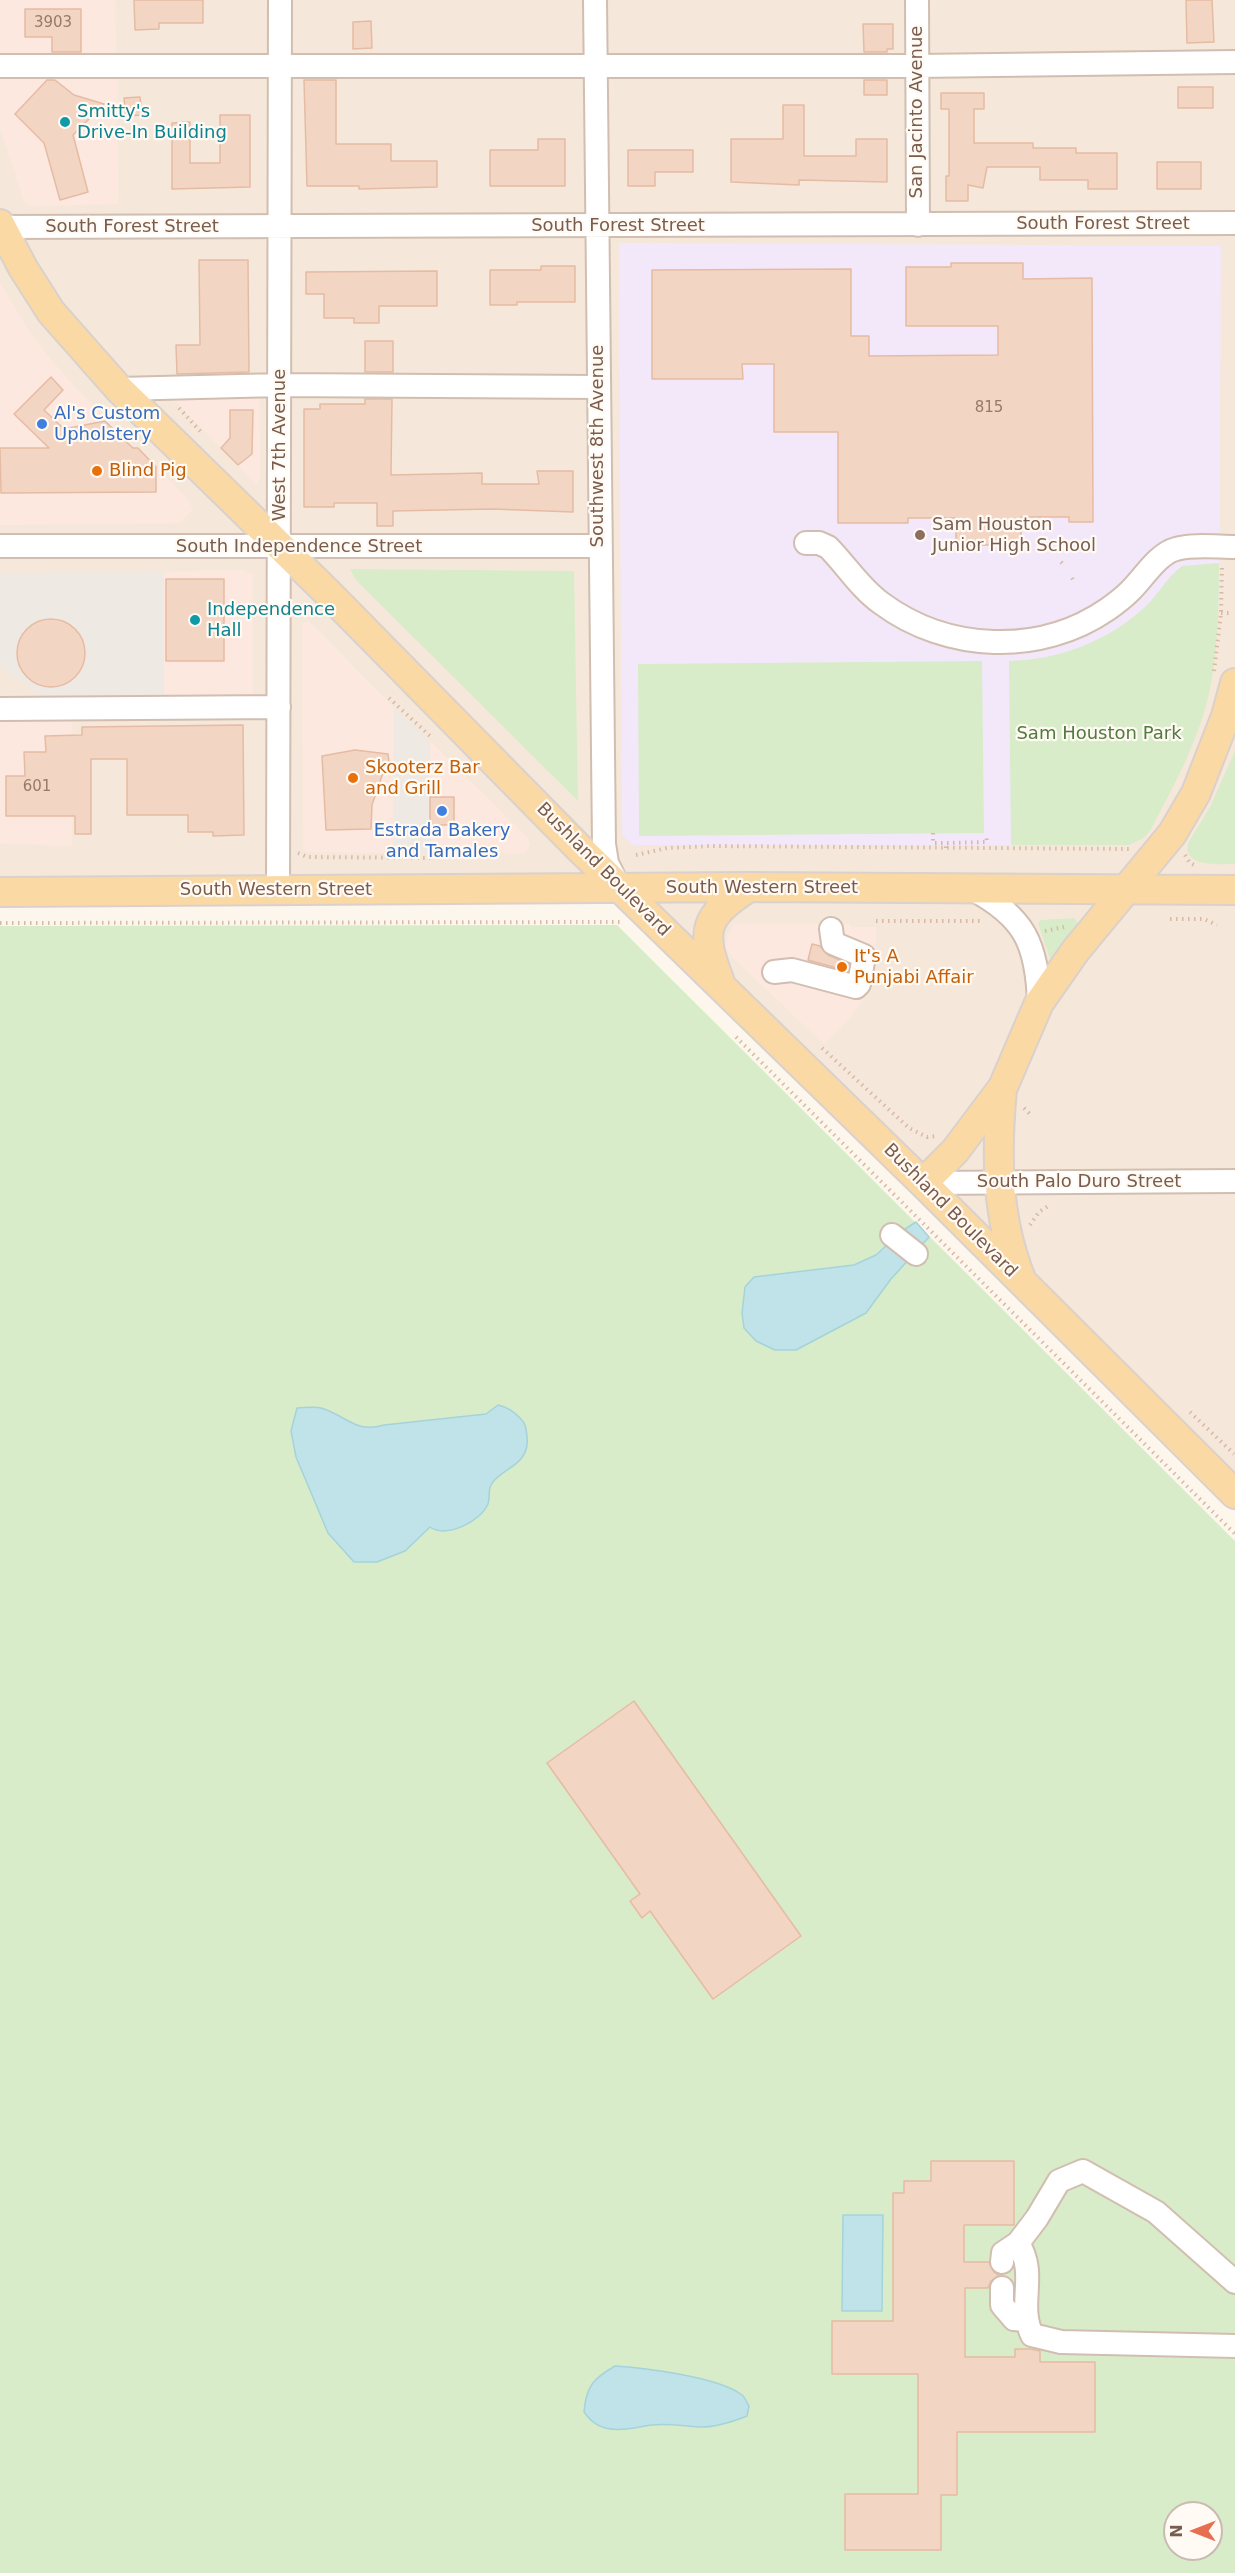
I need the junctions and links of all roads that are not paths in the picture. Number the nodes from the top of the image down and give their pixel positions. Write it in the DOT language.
graph roads {
  1 [pos="280,0"];
  2 [pos="595,0"];
  3 [pos="916,0"];
  4 [pos="1235,62"];
  5 [pos="595,65"];
  6 [pos="0,66"];
  7 [pos="280,66"];
  8 [pos="916,66"];
  9 [pos="1235,223"];
  10 [pos="918,225"];
  11 [pos="0,226"];
  12 [pos="280,226"];
  13 [pos="596,226"];
  14 [pos="280,385"];
  15 [pos="598,387"];
  16 [pos="119,389"];
  17 [pos="806,543"];
  18 [pos="0,546"];
  19 [pos="599,546"];
  20 [pos="280,547"];
  21 [pos="1228,554"];
  22 [pos="1224,679"];
  23 [pos="279,706"];
  24 [pos="0,709"];
  25 [pos="749,887"];
  26 [pos="968,887"];
  27 [pos="620,888"];
  28 [pos="1128,889"];
  29 [pos="279,890"];
  30 [pos="1235,890"];
  31 [pos="0,892"];
  32 [pos="831,929"];
  33 [pos="774,972"];
  34 [pos="722,987"];
  35 [pos="1039,1003"];
  36 [pos="1003,1087"];
  37 [pos="1235,1181"];
  38 [pos="998,1182"];
  39 [pos="922,1183"];
  40 [pos="892,1235"];
  41 [pos="916,1254"];
  42 [pos="1025,1286"];
  43 [pos="1231,1484"];
  44 [pos="1018,2242"];
  45 [pos="1002,2262"];
  46 [pos="1235,2282"];
  47 [pos="1002,2288"];
  48 [pos="1025,2320"];
  49 [pos="1235,2346"];
  1 -- 7 [label="street, West 7th Avenue"];
  2 -- 5 [label="street, Southwest 8th Avenue"];
  3 -- 8 [label="street, San Jacinto Avenue"];
  4 -- 8 [label="street"];
  5 -- 7 [label="street"];
  5 -- 8 [label="street"];
  5 -- 13 [label="street, Southwest 8th Avenue"];
  6 -- 7 [label="street"];
  7 -- 12 [label="street, West 7th Avenue"];
  8 -- 10 [label="street, San Jacinto Avenue"];
  9 -- 10 [label="street, South Forest Street"];
  10 -- 13 [label="street, South Forest Street"];
  11 -- 12 [label="street, South Forest Street"];
  11 -- 16 [label="main road, Bushland Boulevard"];
  12 -- 13 [label="street, South Forest Street"];
  12 -- 14 [label="street, West 7th Avenue"];
  13 -- 15 [label="street, Southwest 8th Avenue"];
  14 -- 15 [label="street"];
  14 -- 16 [label="street"];
  14 -- 20 [label="street, West 7th Avenue"];
  15 -- 19 [label="street, Southwest 8th Avenue"];
  16 -- 20 [label="main road, Bushland Boulevard"];
  17 -- 21 [label="street"];
  18 -- 20 [label="street, South Independence Street"];
  19 -- 20 [label="street, South Independence Street"];
  19 -- 27 [label="street, Southwest 8th Avenue"];
  20 -- 23 [label="street, West 7th Avenue"];
  20 -- 27 [label="main road, Bushland Boulevard"];
  22 -- 28 [label="main road"];
  23 -- 24 [label="street"];
  23 -- 29 [label="street, West 7th Avenue"];
  25 -- 26 [label="main road, South Western Street"];
  25 -- 27 [label="main road, South Western Street"];
  25 -- 34 [label="main road"];
  26 -- 28 [label="main road, South Western Street"];
  26 -- 35 [label="street"];
  27 -- 29 [label="main road, South Western Street"];
  27 -- 34 [label="main road, Bushland Boulevard"];
  28 -- 30 [label="main road, South Western Street"];
  28 -- 35 [label="main road"];
  29 -- 31 [label="main road, South Western Street"];
  32 -- 33 [label="street"];
  34 -- 39 [label="main road, Bushland Boulevard"];
  35 -- 36 [label="main road"];
  36 -- 38 [label="main road"];
  36 -- 39 [label="main road"];
  37 -- 38 [label="street, South Palo Duro Street"];
  38 -- 39 [label="street, South Palo Duro Street"];
  38 -- 42 [label="main road"];
  39 -- 42 [label="main road, Bushland Boulevard"];
  40 -- 41 [label="street"];
  42 -- 43 [label="main road, Bushland Boulevard"];
  44 -- 45 [label="street"];
  44 -- 46 [label="street"];
  44 -- 48 [label="street"];
  47 -- 48 [label="street"];
  48 -- 49 [label="street"];
}
